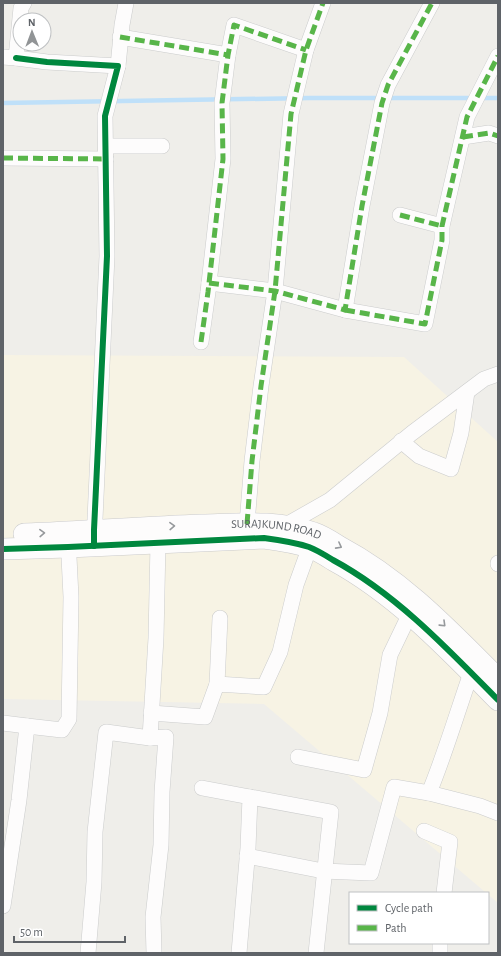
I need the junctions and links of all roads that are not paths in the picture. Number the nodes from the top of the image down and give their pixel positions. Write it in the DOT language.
graph roads {
  1 [pos="24,3"];
  2 [pos="126,3"];
  3 [pos="323,3"];
  4 [pos="432,3"];
  5 [pos="120,37"];
  6 [pos="306,50"];
  7 [pos="228,55"];
  8 [pos="498,56"];
  9 [pos="9,57"];
  10 [pos="118,66"];
  11 [pos="498,136"];
  12 [pos="462,137"];
  13 [pos="162,146"];
  14 [pos="106,152"];
  15 [pos="3,158"];
  16 [pos="400,215"];
  17 [pos="442,226"];
  18 [pos="209,283"];
  19 [pos="275,291"];
  20 [pos="345,310"];
  21 [pos="201,342"];
  22 [pos="498,374"];
  23 [pos="467,392"];
  24 [pos="401,441"];
  25 [pos="247,531"];
  26 [pos="283,533"];
  27 [pos="3,535"];
  28 [pos="94,538"];
  29 [pos="68,540"];
  30 [pos="312,540"];
  31 [pos="158,543"];
  32 [pos="3,549"];
  33 [pos="413,607"];
  34 [pos="220,618"];
  35 [pos="471,673"];
  36 [pos="498,678"];
  37 [pos="217,684"];
  38 [pos="498,700"];
  39 [pos="151,713"];
  40 [pos="3,723"];
  41 [pos="27,726"];
  42 [pos="150,738"];
  43 [pos="298,758"];
  44 [pos="202,788"];
  45 [pos="429,794"];
  46 [pos="250,797"];
  47 [pos="498,813"];
  48 [pos="424,831"];
  49 [pos="8,847"];
  50 [pos="247,856"];
  51 [pos="323,871"];
  52 [pos="444,892"];
  53 [pos="3,906"];
  54 [pos="88,953"];
  55 [pos="154,953"];
  56 [pos="239,953"];
  57 [pos="316,953"];
  1 -- 9 [label="street"];
  2 -- 5 [label="street"];
  3 -- 6 [label="street"];
  4 -- 20 [label="street"];
  5 -- 7 [label="street"];
  5 -- 10 [label="street"];
  6 -- 7 [label="street"];
  6 -- 19 [label="street"];
  7 -- 18 [label="street"];
  8 -- 12 [label="street"];
  9 -- 10 [label="street"];
  10 -- 14 [label="street"];
  11 -- 12 [label="street"];
  12 -- 17 [label="street"];
  13 -- 14 [label="street"];
  14 -- 15 [label="street"];
  14 -- 28 [label="street"];
  16 -- 17 [label="street"];
  17 -- 20 [label="street"];
  18 -- 19 [label="street"];
  18 -- 21 [label="street"];
  19 -- 20 [label="street"];
  19 -- 25 [label="street"];
  22 -- 23 [label="street"];
  23 -- 24 [label="street"];
  23 -- 24 [label="street"];
  24 -- 26 [label="street"];
  25 -- 26 [label="street, SURAJKUND ROAD"];
  28 -- 25 [label="street, SURAJKUND ROAD, one-way"];
  25 -- 31 [label="street"];
  26 -- 30 [label="street, SURAJKUND ROAD"];
  27 -- 29 [label="street, SURAJKUND ROAD, one-way"];
  28 -- 29 [label="street, SURAJKUND ROAD"];
  28 -- 31 [label="street"];
  29 -- 32 [label="street"];
  29 -- 41 [label="street"];
  30 -- 33 [label="street, SURAJKUND ROAD"];
  30 -- 37 [label="street"];
  31 -- 39 [label="street"];
  33 -- 35 [label="street"];
  33 -- 36 [label="street, SURAJKUND ROAD, one-way"];
  33 -- 43 [label="street"];
  34 -- 37 [label="street"];
  35 -- 38 [label="street"];
  35 -- 45 [label="street"];
  37 -- 39 [label="street"];
  39 -- 42 [label="street"];
  40 -- 41 [label="street"];
  41 -- 49 [label="street"];
  42 -- 54 [label="street"];
  42 -- 55 [label="street"];
  44 -- 46 [label="street"];
  45 -- 47 [label="street"];
  45 -- 51 [label="street"];
  46 -- 50 [label="street"];
  46 -- 51 [label="street"];
  48 -- 52 [label="street"];
  49 -- 53 [label="street"];
  50 -- 51 [label="street"];
  50 -- 56 [label="street"];
  51 -- 57 [label="street"];
}
